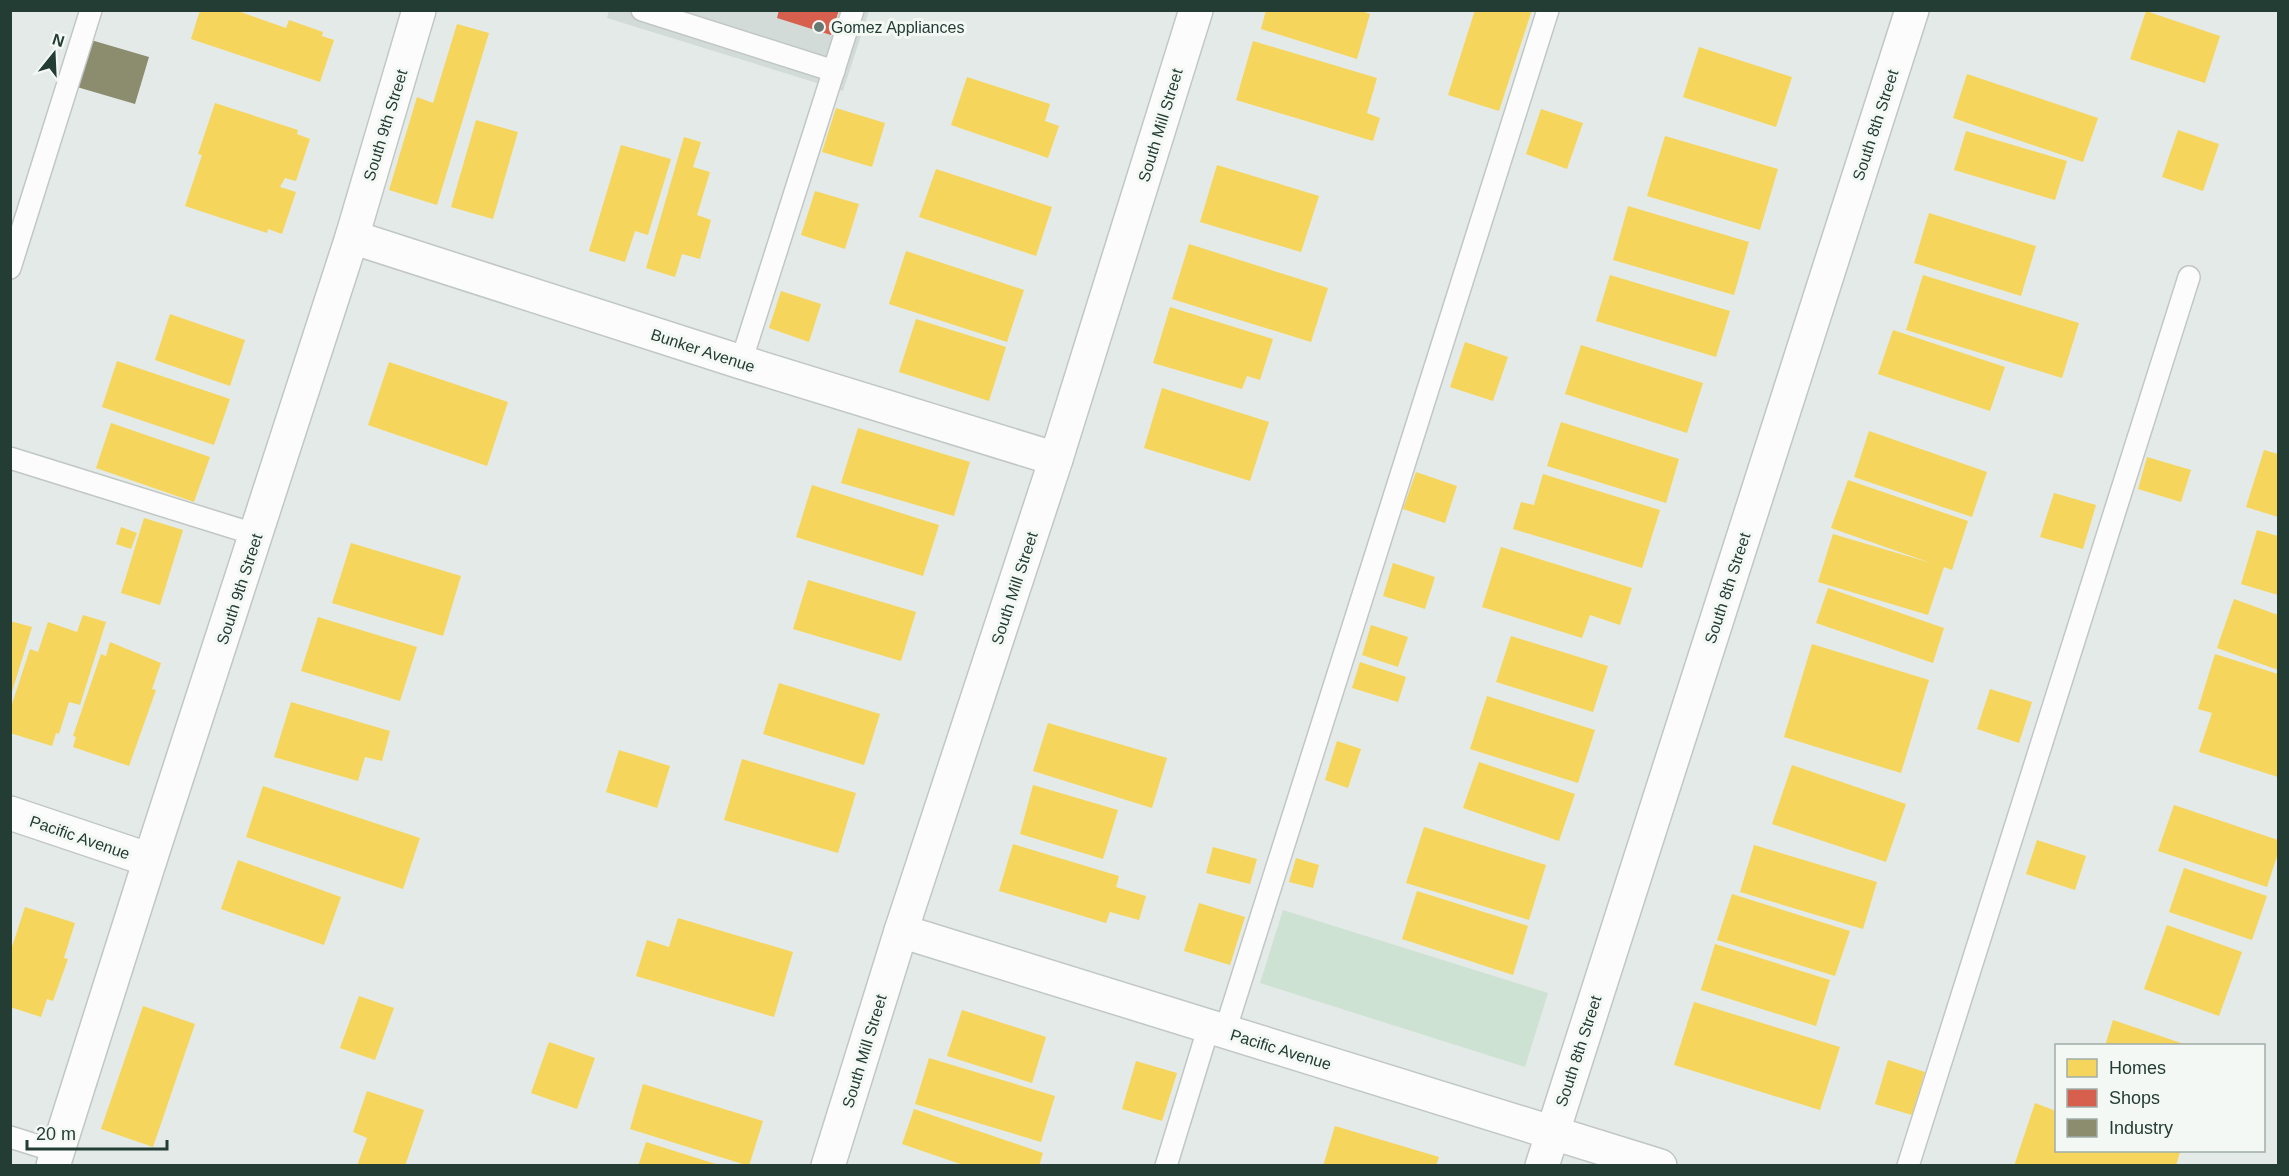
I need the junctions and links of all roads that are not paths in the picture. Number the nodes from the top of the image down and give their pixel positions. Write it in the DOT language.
graph roads {
  1 [pos="91,10"];
  2 [pos="420,10"];
  3 [pos="642,10"];
  4 [pos="853,10"];
  5 [pos="1196,10"];
  6 [pos="1548,10"];
  7 [pos="1912,10"];
  8 [pos="834,71"];
  9 [pos="352,237"];
  10 [pos="10,268"];
  11 [pos="2189,277"];
  12 [pos="741,362"];
  13 [pos="10,458"];
  14 [pos="1056,459"];
  15 [pos="256,535"];
  16 [pos="10,813"];
  17 [pos="150,860"];
  18 [pos="901,931"];
  19 [pos="1217,1029"];
  20 [pos="1552,1132"];
  21 [pos="10,1137"];
  22 [pos="56,1159"];
  23 [pos="828,1166"];
  24 [pos="1166,1166"];
  25 [pos="1542,1166"];
  26 [pos="1660,1166"];
  27 [pos="1908,1166"];
  1 -- 10 [label="lane"];
  2 -- 9 [label="street, South 9th Street"];
  3 -- 8 [label="lane"];
  4 -- 8 [label="lane"];
  5 -- 14 [label="street, South Mill Street"];
  6 -- 19 [label="lane"];
  7 -- 20 [label="street, South 8th Street"];
  8 -- 12 [label="lane"];
  9 -- 12 [label="street, Bunker Avenue"];
  9 -- 15 [label="street, South 9th Street"];
  11 -- 27 [label="lane"];
  12 -- 14 [label="street, Bunker Avenue"];
  13 -- 15 [label="lane"];
  14 -- 18 [label="street, South Mill Street"];
  15 -- 17 [label="street, South 9th Street"];
  16 -- 17 [label="street, Pacific Avenue"];
  17 -- 22 [label="street, South 9th Street"];
  18 -- 19 [label="street, Pacific Avenue"];
  18 -- 23 [label="street, South Mill Street"];
  19 -- 20 [label="street, Pacific Avenue"];
  19 -- 24 [label="lane"];
  20 -- 25 [label="street, South 8th Street"];
  20 -- 26 [label="street, Pacific Avenue"];
  21 -- 22 [label="lane"];
}
